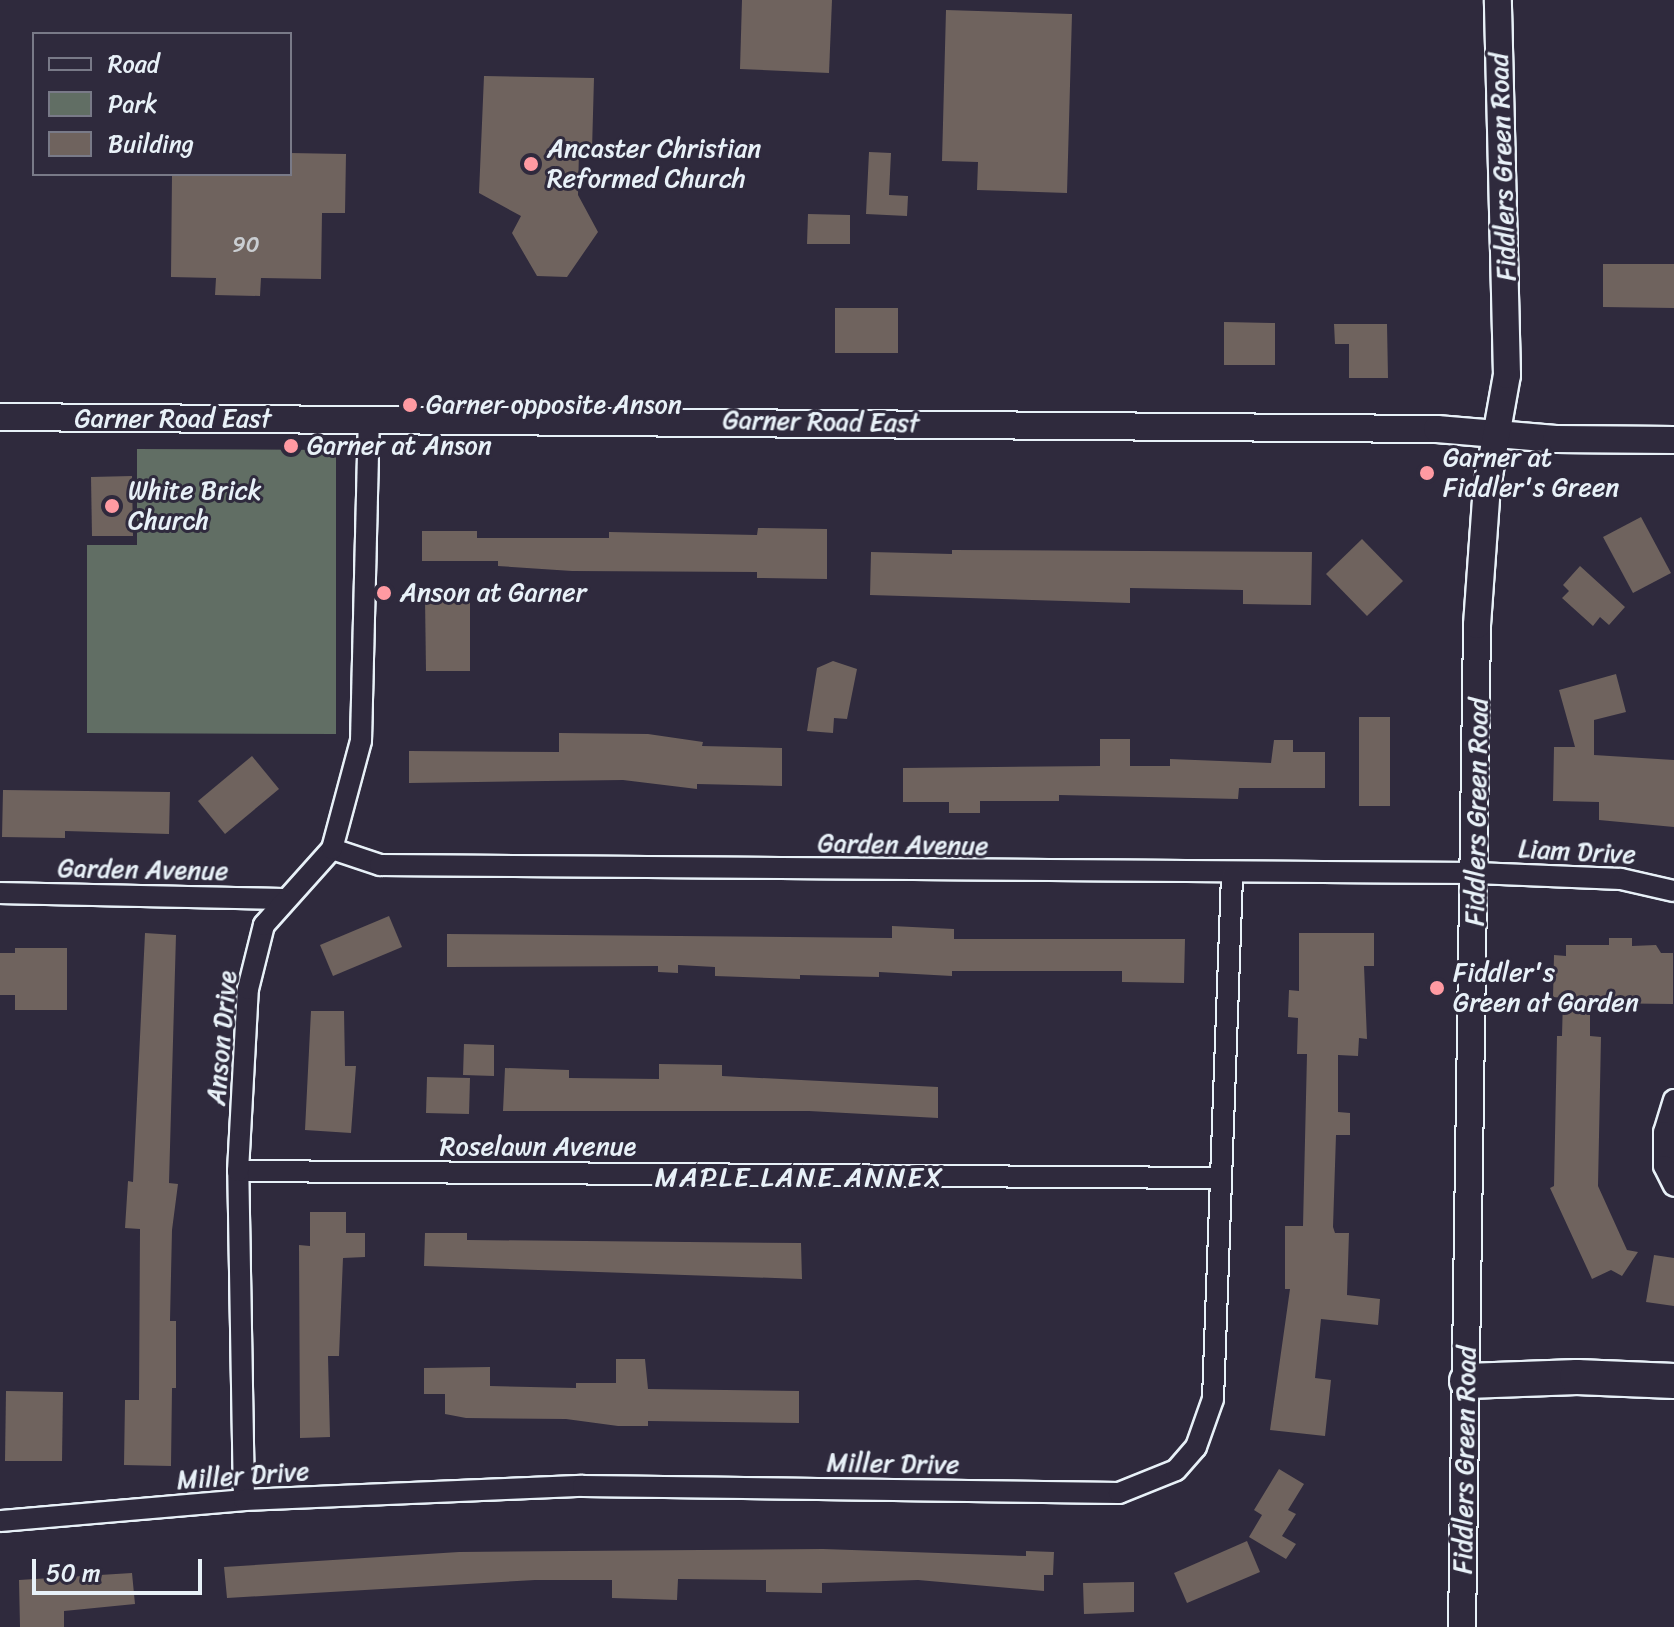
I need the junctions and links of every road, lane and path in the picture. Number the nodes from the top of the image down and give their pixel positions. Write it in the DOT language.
graph roads {
  1 [pos="1498,0"];
  2 [pos="0,417"];
  3 [pos="369,421"];
  4 [pos="1497,434"];
  5 [pos="1674,440"];
  6 [pos="332,849"];
  7 [pos="1476,873"];
  8 [pos="1232,875"];
  9 [pos="1674,891"];
  10 [pos="0,893"];
  11 [pos="285,899"];
  12 [pos="1674,1100"];
  13 [pos="238,1171"];
  14 [pos="1221,1178"];
  15 [pos="1674,1186"];
  16 [pos="1467,1381"];
  17 [pos="1674,1381"];
  18 [pos="244,1500"];
  19 [pos="0,1521"];
  20 [pos="1462,1627"];
  1 -- 4 [label="main road, Fiddlers Green Road"];
  2 -- 3 [label="main road, Garner Road East"];
  3 -- 4 [label="main road, Garner Road East"];
  3 -- 6 [label="street, Anson Drive"];
  4 -- 5 [label="main road, Garner Road East"];
  4 -- 7 [label="main road, Fiddlers Green Road"];
  6 -- 8 [label="street, Garden Avenue"];
  6 -- 11 [label="street, Anson Drive"];
  7 -- 8 [label="street, Garden Avenue"];
  7 -- 9 [label="street, Liam Drive"];
  7 -- 16 [label="main road, Fiddlers Green Road"];
  8 -- 14 [label="street, Miller Drive"];
  10 -- 11 [label="street, Garden Avenue"];
  11 -- 13 [label="street, Anson Drive"];
  12 -- 15 [label="street"];
  13 -- 14 [label="street, Roselawn Avenue"];
  13 -- 18 [label="street, Anson Drive"];
  14 -- 18 [label="street, Miller Drive"];
  16 -- 17 [label="highway"];
  16 -- 20 [label="main road, Fiddlers Green Road"];
  18 -- 19 [label="street, Miller Drive"];
}
